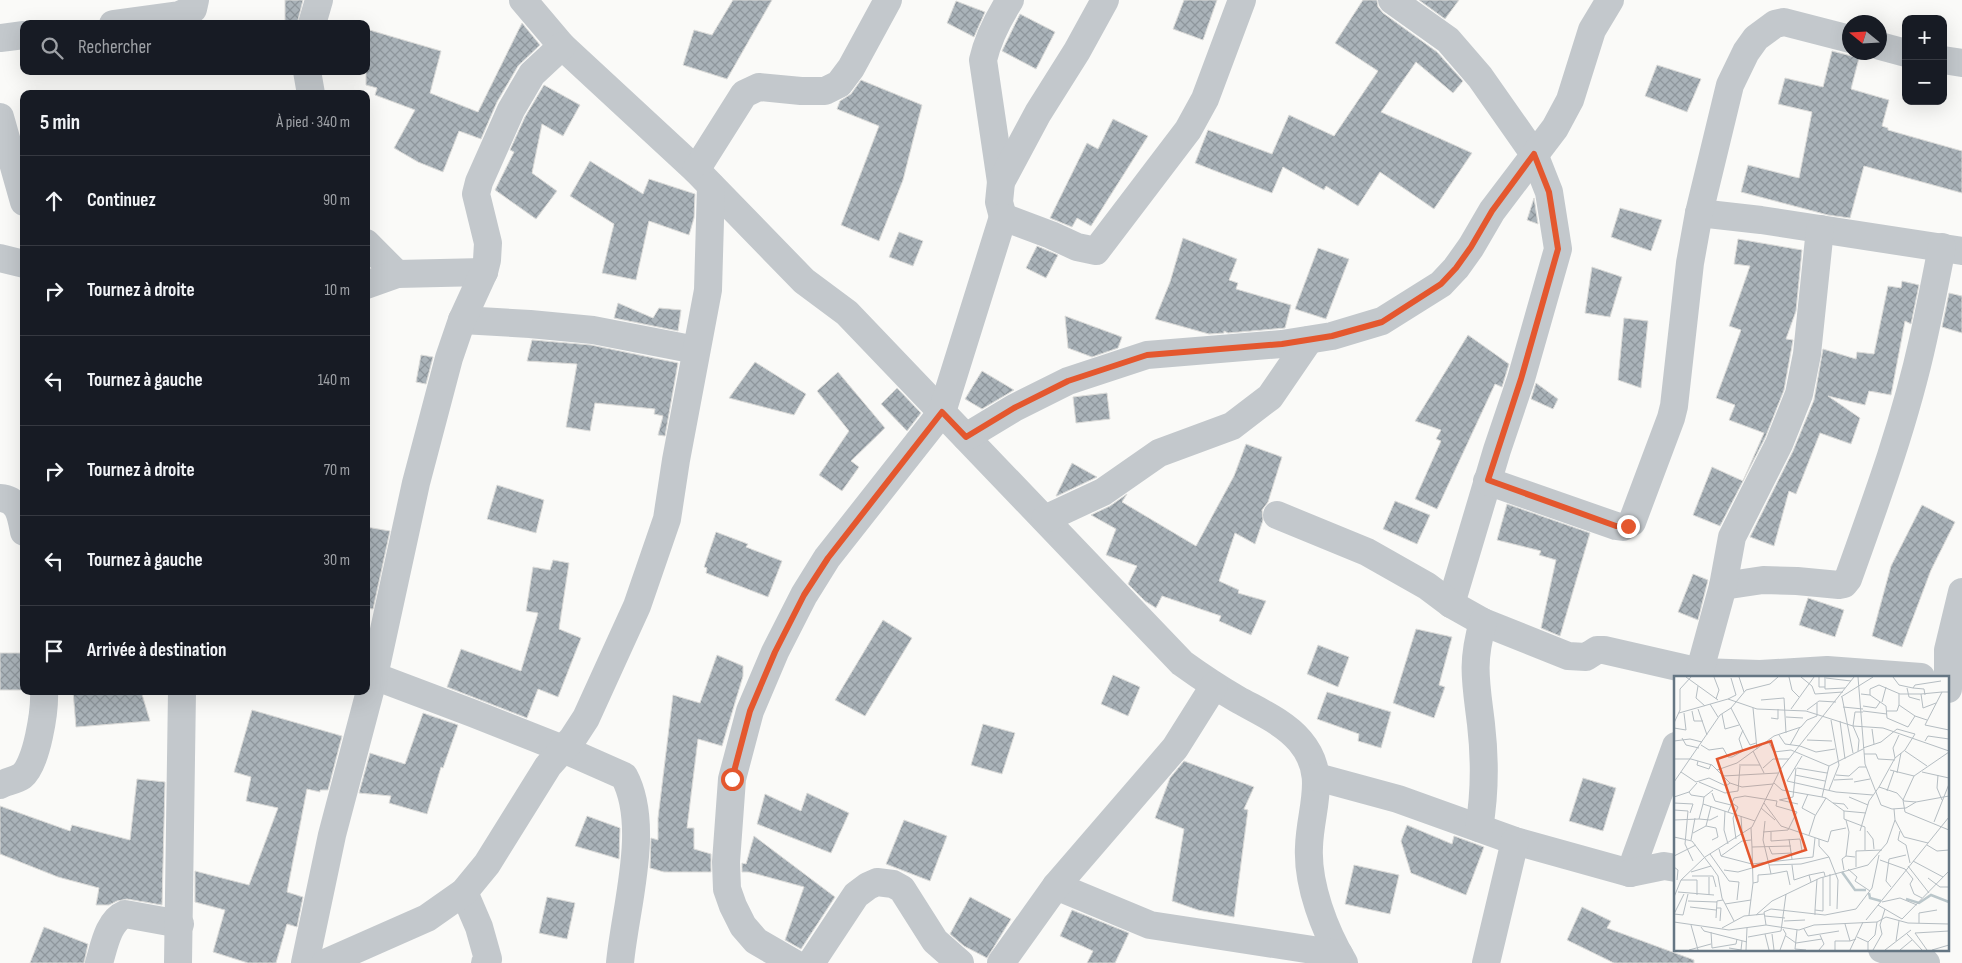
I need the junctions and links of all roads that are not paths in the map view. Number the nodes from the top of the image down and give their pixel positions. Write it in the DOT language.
graph roads {
  1 [pos="195,0"];
  2 [pos="319,0"];
  3 [pos="523,0"];
  4 [pos="888,0"];
  5 [pos="1010,0"];
  6 [pos="1105,0"];
  7 [pos="1242,0"];
  8 [pos="1392,0"];
  9 [pos="1610,0"];
  10 [pos="142,20"];
  11 [pos="313,20"];
  12 [pos="20,36"];
  13 [pos="1842,37"];
  14 [pos="0,38"];
  15 [pos="562,46"];
  16 [pos="1887,48"];
  17 [pos="1902,52"];
  18 [pos="1947,61"];
  19 [pos="1962,63"];
  20 [pos="308,75"];
  21 [pos="310,90"];
  22 [pos="0,117"];
  23 [pos="1534,154"];
  24 [pos="704,178"];
  25 [pos="1001,182"];
  26 [pos="20,187"];
  27 [pos="1699,213"];
  28 [pos="1003,218"];
  29 [pos="1820,229"];
  30 [pos="370,247"];
  31 [pos="1952,249"];
  32 [pos="0,258"];
  33 [pos="20,263"];
  34 [pos="484,272"];
  35 [pos="396,274"];
  36 [pos="370,284"];
  37 [pos="462,320"];
  38 [pos="1309,340"];
  39 [pos="696,350"];
  40 [pos="942,412"];
  41 [pos="966,437"];
  42 [pos="1488,480"];
  43 [pos="0,498"];
  44 [pos="1277,515"];
  45 [pos="20,518"];
  46 [pos="1045,519"];
  47 [pos="1723,586"];
  48 [pos="1962,592"];
  49 [pos="1451,604"];
  50 [pos="1484,622"];
  51 [pos="1699,674"];
  52 [pos="370,675"];
  53 [pos="1907,676"];
  54 [pos="1949,676"];
  55 [pos="1214,686"];
  56 [pos="44,695"];
  57 [pos="182,695"];
  58 [pos="365,695"];
  59 [pos="563,749"];
  60 [pos="1674,752"];
  61 [pos="1317,777"];
  62 [pos="0,785"];
  63 [pos="1479,828"];
  64 [pos="1515,841"];
  65 [pos="1674,868"];
  66 [pos="1630,873"];
  67 [pos="1056,886"];
  68 [pos="464,892"];
  69 [pos="180,924"];
  70 [pos="1885,950"];
  71 [pos="1341,958"];
  72 [pos="1913,958"];
  73 [pos="488,962"];
  74 [pos="99,963"];
  75 [pos="178,963"];
  76 [pos="305,963"];
  77 [pos="325,963"];
  78 [pos="620,963"];
  79 [pos="794,963"];
  80 [pos="811,963"];
  81 [pos="960,963"];
  82 [pos="1001,963"];
  83 [pos="1486,963"];
  1 -- 10 [label="street"];
  2 -- 11 [label="street"];
  3 -- 15 [label="street"];
  4 -- 24 [label="street"];
  5 -- 25 [label="street"];
  6 -- 25 [label="street"];
  7 -- 28 [label="street"];
  8 -- 23 [label="street"];
  9 -- 23 [label="street"];
  12 -- 14 [label="street"];
  13 -- 27 [label="street"];
  15 -- 24 [label="street"];
  15 -- 34 [label="street"];
  16 -- 17 [label="street"];
  18 -- 19 [label="street"];
  20 -- 21 [label="street"];
  22 -- 26 [label="street"];
  23 -- 38 [label="street"];
  23 -- 42 [label="street"];
  24 -- 39 [label="street"];
  24 -- 40 [label="street"];
  25 -- 28 [label="street"];
  27 -- 29 [label="street"];
  27 -- 42 [label="street"];
  28 -- 40 [label="street"];
  29 -- 31 [label="street"];
  29 -- 47 [label="street"];
  30 -- 35 [label="street"];
  31 -- 47 [label="street"];
  32 -- 33 [label="street"];
  34 -- 35 [label="street"];
  34 -- 37 [label="street"];
  35 -- 36 [label="street"];
  37 -- 39 [label="street"];
  37 -- 52 [label="street"];
  38 -- 41 [label="street"];
  38 -- 46 [label="street"];
  39 -- 59 [label="street"];
  40 -- 41 [label="street"];
  40 -- 79 [label="street"];
  41 -- 46 [label="street"];
  42 -- 49 [label="street"];
  43 -- 45 [label="street"];
  44 -- 49 [label="street"];
  46 -- 55 [label="street"];
  47 -- 51 [label="street"];
  48 -- 54 [label="street"];
  49 -- 50 [label="street"];
  50 -- 51 [label="street"];
  50 -- 63 [label="street"];
  51 -- 53 [label="street"];
  52 -- 59 [label="street"];
  55 -- 61 [label="street"];
  55 -- 67 [label="street"];
  56 -- 62 [label="street"];
  57 -- 69 [label="street"];
  58 -- 76 [label="street"];
  59 -- 68 [label="street"];
  59 -- 78 [label="street"];
  60 -- 66 [label="street"];
  61 -- 63 [label="street"];
  61 -- 71 [label="street"];
  63 -- 64 [label="street"];
  64 -- 66 [label="street"];
  64 -- 83 [label="street"];
  65 -- 66 [label="street"];
  67 -- 71 [label="street"];
  67 -- 82 [label="street"];
  68 -- 73 [label="street"];
  68 -- 77 [label="street"];
  69 -- 74 [label="street"];
  69 -- 75 [label="street"];
  70 -- 72 [label="street"];
  80 -- 81 [label="street"];
}
